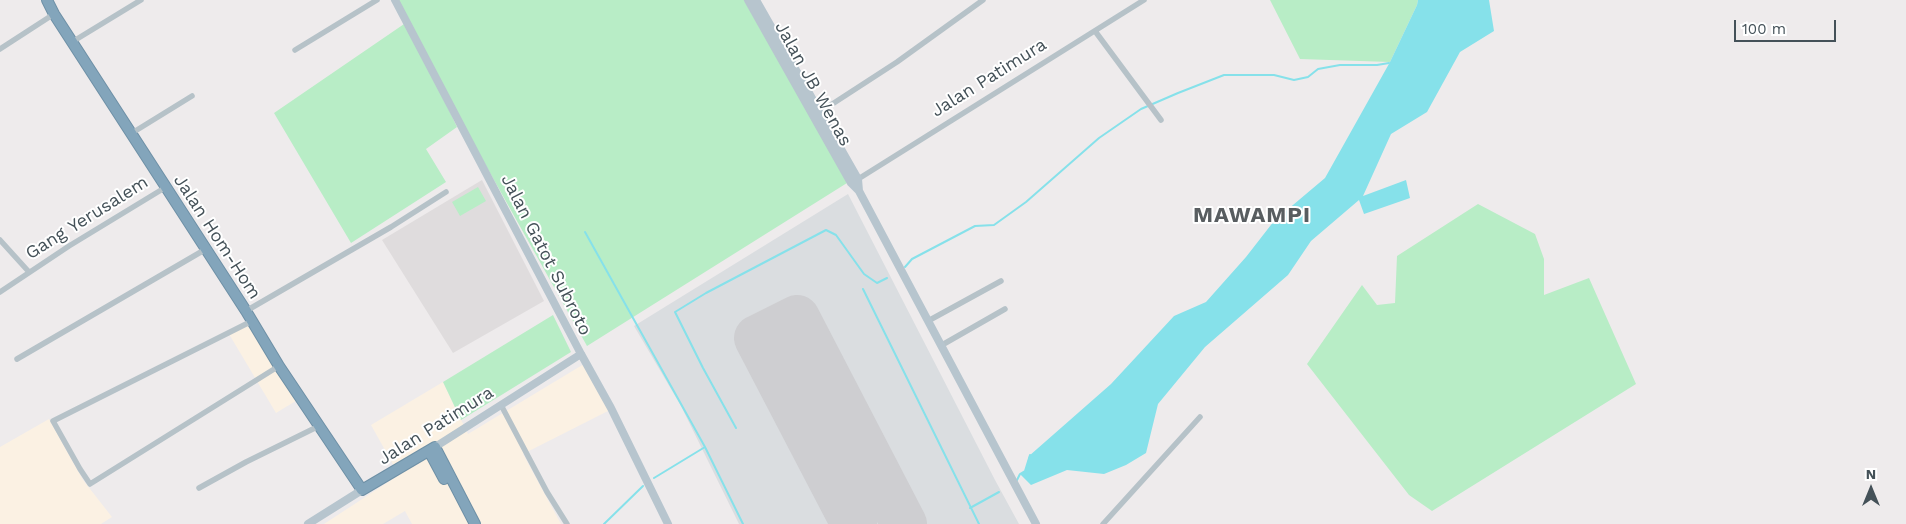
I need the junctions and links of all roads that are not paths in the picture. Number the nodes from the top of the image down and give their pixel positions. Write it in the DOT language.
graph roads {
  1 [pos="46,0"];
  2 [pos="141,0"];
  3 [pos="377,0"];
  4 [pos="396,0"];
  5 [pos="748,0"];
  6 [pos="756,0"];
  7 [pos="983,0"];
  8 [pos="1144,0"];
  9 [pos="54,14"];
  10 [pos="1095,31"];
  11 [pos="72,42"];
  12 [pos="0,49"];
  13 [pos="295,50"];
  14 [pos="192,96"];
  15 [pos="820,112"];
  16 [pos="1161,120"];
  17 [pos="132,133"];
  18 [pos="854,181"];
  19 [pos="166,188"];
  20 [pos="446,192"];
  21 [pos="0,240"];
  22 [pos="206,249"];
  23 [pos="29,272"];
  24 [pos="1001,281"];
  25 [pos="0,292"];
  26 [pos="1005,309"];
  27 [pos="249,316"];
  28 [pos="928,321"];
  29 [pos="942,345"];
  30 [pos="581,354"];
  31 [pos="17,359"];
  32 [pos="279,366"];
  33 [pos="501,405"];
  34 [pos="1200,417"];
  35 [pos="318,426"];
  36 [pos="432,449"];
  37 [pos="199,488"];
  38 [pos="362,490"];
  39 [pos="308,524"];
  40 [pos="468,524"];
  41 [pos="475,524"];
  42 [pos="567,524"];
  43 [pos="668,524"];
  44 [pos="1036,524"];
  45 [pos="1103,524"];
  1 -- 9 [label="highway, Jalan Hom-Hom"];
  2 -- 11 [label="street"];
  3 -- 13 [label="street"];
  4 -- 30 [label="main road, Jalan Gatot Subroto"];
  5 -- 18 [label="main road, Jalan JB Wenas"];
  6 -- 15 [label="main road, Jalan JB Wenas"];
  7 -- 15 [label="street"];
  8 -- 10 [label="street, Jalan Patimura"];
  9 -- 11 [label="highway, Jalan Hom-Hom"];
  9 -- 12 [label="street"];
  10 -- 16 [label="street"];
  10 -- 18 [label="street, Jalan Patimura"];
  11 -- 17 [label="highway, Jalan Hom-Hom"];
  14 -- 17 [label="street"];
  15 -- 18 [label="main road, Jalan JB Wenas"];
  17 -- 19 [label="highway, Jalan Hom-Hom"];
  18 -- 28 [label="main road"];
  19 -- 22 [label="highway, Jalan Hom-Hom"];
  19 -- 23 [label="street, Gang Yerusalem"];
  20 -- 27 [label="street"];
  21 -- 23 [label="street"];
  22 -- 27 [label="highway, Jalan Hom-Hom"];
  22 -- 31 [label="street"];
  23 -- 25 [label="street, Gang Yerusalem"];
  24 -- 28 [label="street"];
  26 -- 29 [label="street"];
  27 -- 32 [label="highway, Jalan Hom-Hom"];
  27 -- 32 [label="street"];
  28 -- 29 [label="main road"];
  29 -- 44 [label="main road"];
  30 -- 33 [label="main road, Jalan Patimura"];
  30 -- 43 [label="main road, Jalan Gatot Subroto"];
  32 -- 35 [label="highway, Jalan Hom-Hom"];
  33 -- 36 [label="main road, Jalan Patimura"];
  33 -- 42 [label="street"];
  34 -- 45 [label="street"];
  35 -- 37 [label="street"];
  35 -- 38 [label="highway, Jalan Hom-Hom"];
  36 -- 38 [label="highway, Jalan Patimura"];
  36 -- 40 [label="highway"];
  36 -- 41 [label="highway"];
  38 -- 39 [label="main road, Jalan Patimura"];
}
